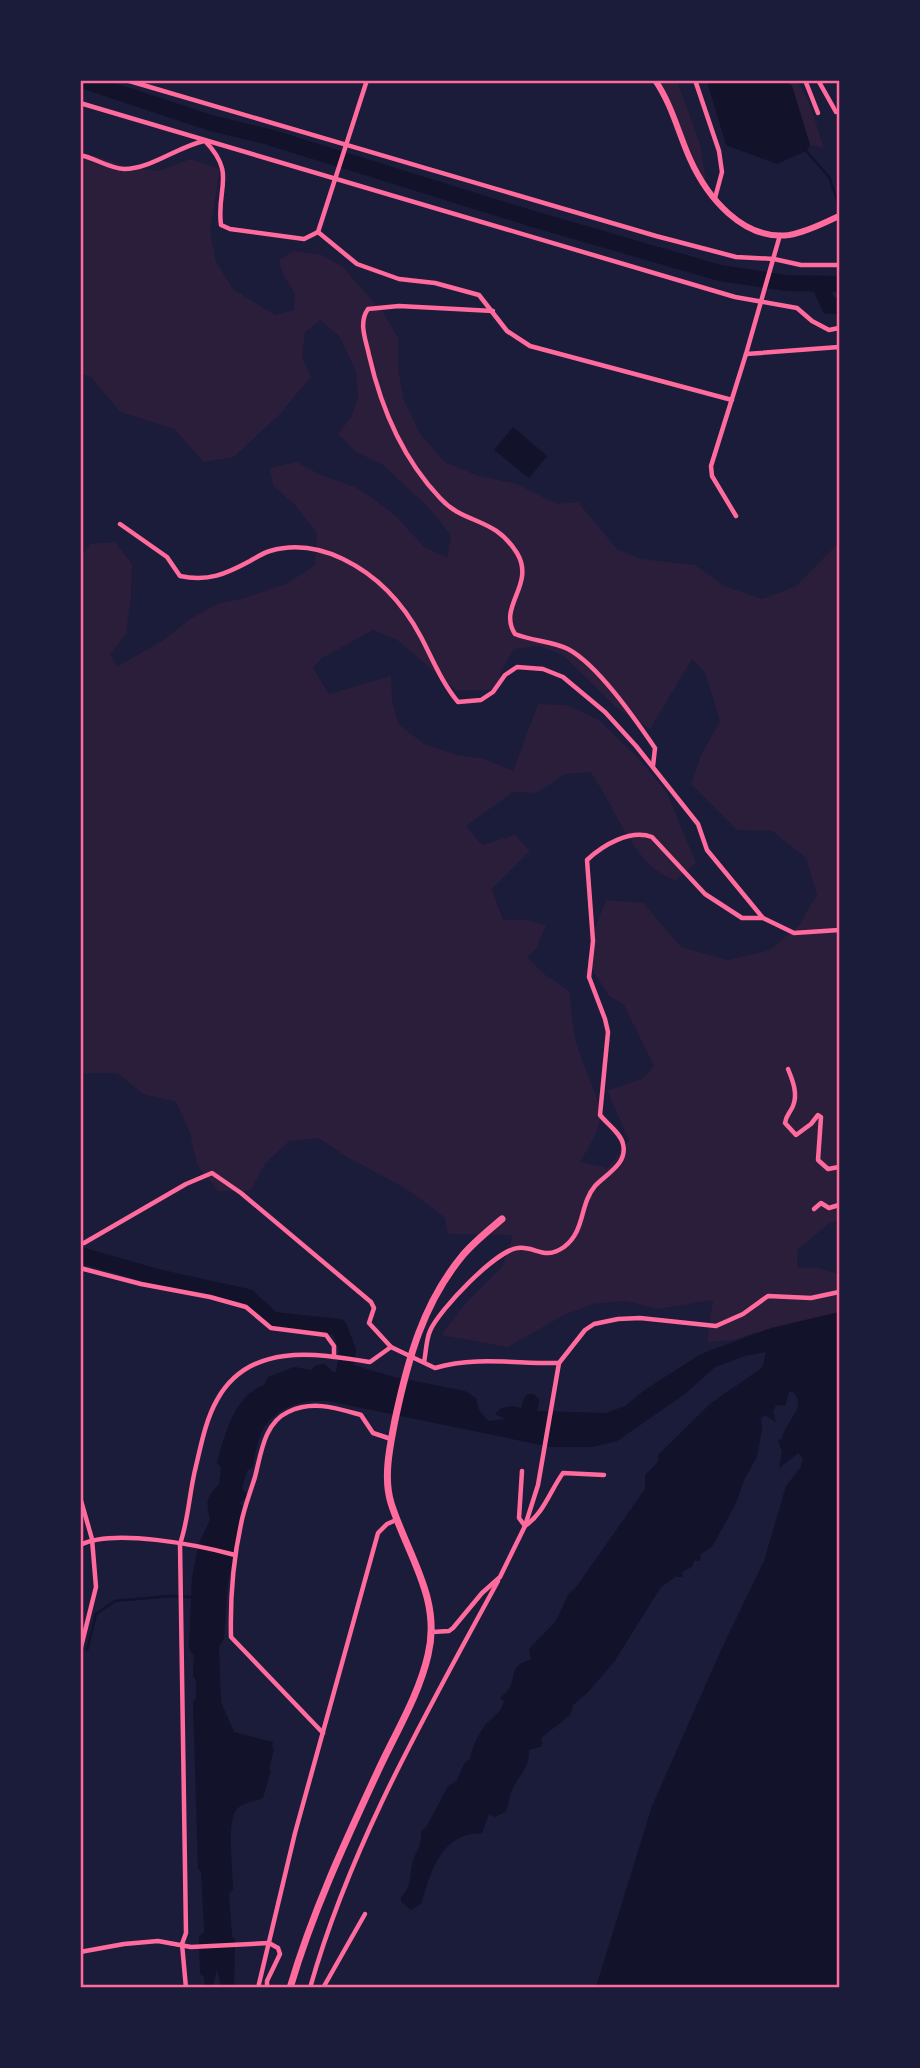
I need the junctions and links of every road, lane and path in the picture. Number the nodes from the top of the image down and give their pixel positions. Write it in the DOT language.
graph roads {
  1 [pos="127,80"];
  2 [pos="367,80"];
  3 [pos="655,80"];
  4 [pos="695,80"];
  5 [pos="806,80"];
  6 [pos="818,80"];
  7 [pos="80,103"];
  8 [pos="836,112"];
  9 [pos="818,113"];
  10 [pos="205,140"];
  11 [pos="347,144"];
  12 [pos="80,155"];
  13 [pos="335,178"];
  14 [pos="715,199"];
  15 [pos="839,216"];
  16 [pos="318,232"];
  17 [pos="780,235"];
  18 [pos="774,259"];
  19 [pos="839,265"];
  20 [pos="761,303"];
  21 [pos="493,311"];
  22 [pos="839,328"];
  23 [pos="839,348"];
  24 [pos="746,354"];
  25 [pos="732,400"];
  26 [pos="736,516"];
  27 [pos="120,524"];
  28 [pos="653,766"];
  29 [pos="763,918"];
  30 [pos="839,930"];
  31 [pos="788,1069"];
  32 [pos="839,1167"];
  33 [pos="839,1205"];
  34 [pos="814,1209"];
  35 [pos="502,1219"];
  36 [pos="80,1242"];
  37 [pos="80,1268"];
  38 [pos="839,1292"];
  39 [pos="391,1347"];
  40 [pos="410,1355"];
  41 [pos="334,1357"];
  42 [pos="424,1362"];
  43 [pos="559,1363"];
  44 [pos="391,1439"];
  45 [pos="522,1471"];
  46 [pos="604,1475"];
  47 [pos="80,1497"];
  48 [pos="397,1519"];
  49 [pos="525,1526"];
  50 [pos="92,1539"];
  51 [pos="80,1545"];
  52 [pos="182,1545"];
  53 [pos="233,1554"];
  54 [pos="500,1577"];
  55 [pos="432,1632"];
  56 [pos="80,1651"];
  57 [pos="323,1733"];
  58 [pos="365,1914"];
  59 [pos="269,1943"];
  60 [pos="182,1944"];
  61 [pos="80,1952"];
  62 [pos="186,1987"];
  63 [pos="258,1987"];
  64 [pos="267,1987"];
  65 [pos="290,1987"];
  66 [pos="310,1987"];
  67 [pos="323,1987"];
  1 -- 11 [label="street"];
  2 -- 11 [label="street"];
  3 -- 14 [label="street"];
  4 -- 14 [label="street"];
  5 -- 9 [label="street"];
  6 -- 8 [label="street"];
  7 -- 10 [label="street"];
  10 -- 12 [label="street"];
  10 -- 13 [label="street"];
  10 -- 16 [label="street"];
  11 -- 13 [label="street"];
  11 -- 18 [label="street"];
  13 -- 16 [label="street"];
  13 -- 20 [label="street"];
  14 -- 17 [label="street"];
  15 -- 17 [label="street"];
  16 -- 21 [label="street"];
  17 -- 18 [label="street"];
  18 -- 19 [label="street"];
  18 -- 20 [label="street"];
  20 -- 22 [label="street"];
  20 -- 24 [label="street"];
  21 -- 25 [label="street"];
  21 -- 28 [label="street"];
  23 -- 24 [label="street"];
  24 -- 25 [label="street"];
  25 -- 26 [label="street"];
  27 -- 28 [label="street"];
  28 -- 29 [label="street"];
  29 -- 30 [label="street"];
  29 -- 42 [label="street"];
  31 -- 32 [label="street"];
  33 -- 34 [label="street"];
  35 -- 40 [label="main road"];
  36 -- 39 [label="street"];
  37 -- 41 [label="street"];
  38 -- 43 [label="street"];
  39 -- 40 [label="street"];
  39 -- 41 [label="street"];
  40 -- 42 [label="street"];
  40 -- 44 [label="main road"];
  41 -- 52 [label="street"];
  42 -- 43 [label="street"];
  43 -- 49 [label="street"];
  44 -- 48 [label="main road"];
  44 -- 53 [label="street"];
  45 -- 49 [label="street"];
  46 -- 49 [label="street"];
  47 -- 50 [label="street"];
  48 -- 55 [label="main road"];
  48 -- 57 [label="street"];
  49 -- 54 [label="street"];
  50 -- 51 [label="street"];
  50 -- 52 [label="street"];
  50 -- 56 [label="street"];
  52 -- 53 [label="street"];
  52 -- 60 [label="street"];
  53 -- 57 [label="street"];
  54 -- 55 [label="street"];
  54 -- 66 [label="street"];
  55 -- 65 [label="main road"];
  57 -- 59 [label="street"];
  58 -- 67 [label="street"];
  59 -- 60 [label="street"];
  59 -- 63 [label="street"];
  59 -- 64 [label="street"];
  60 -- 61 [label="street"];
  60 -- 62 [label="street"];
}
